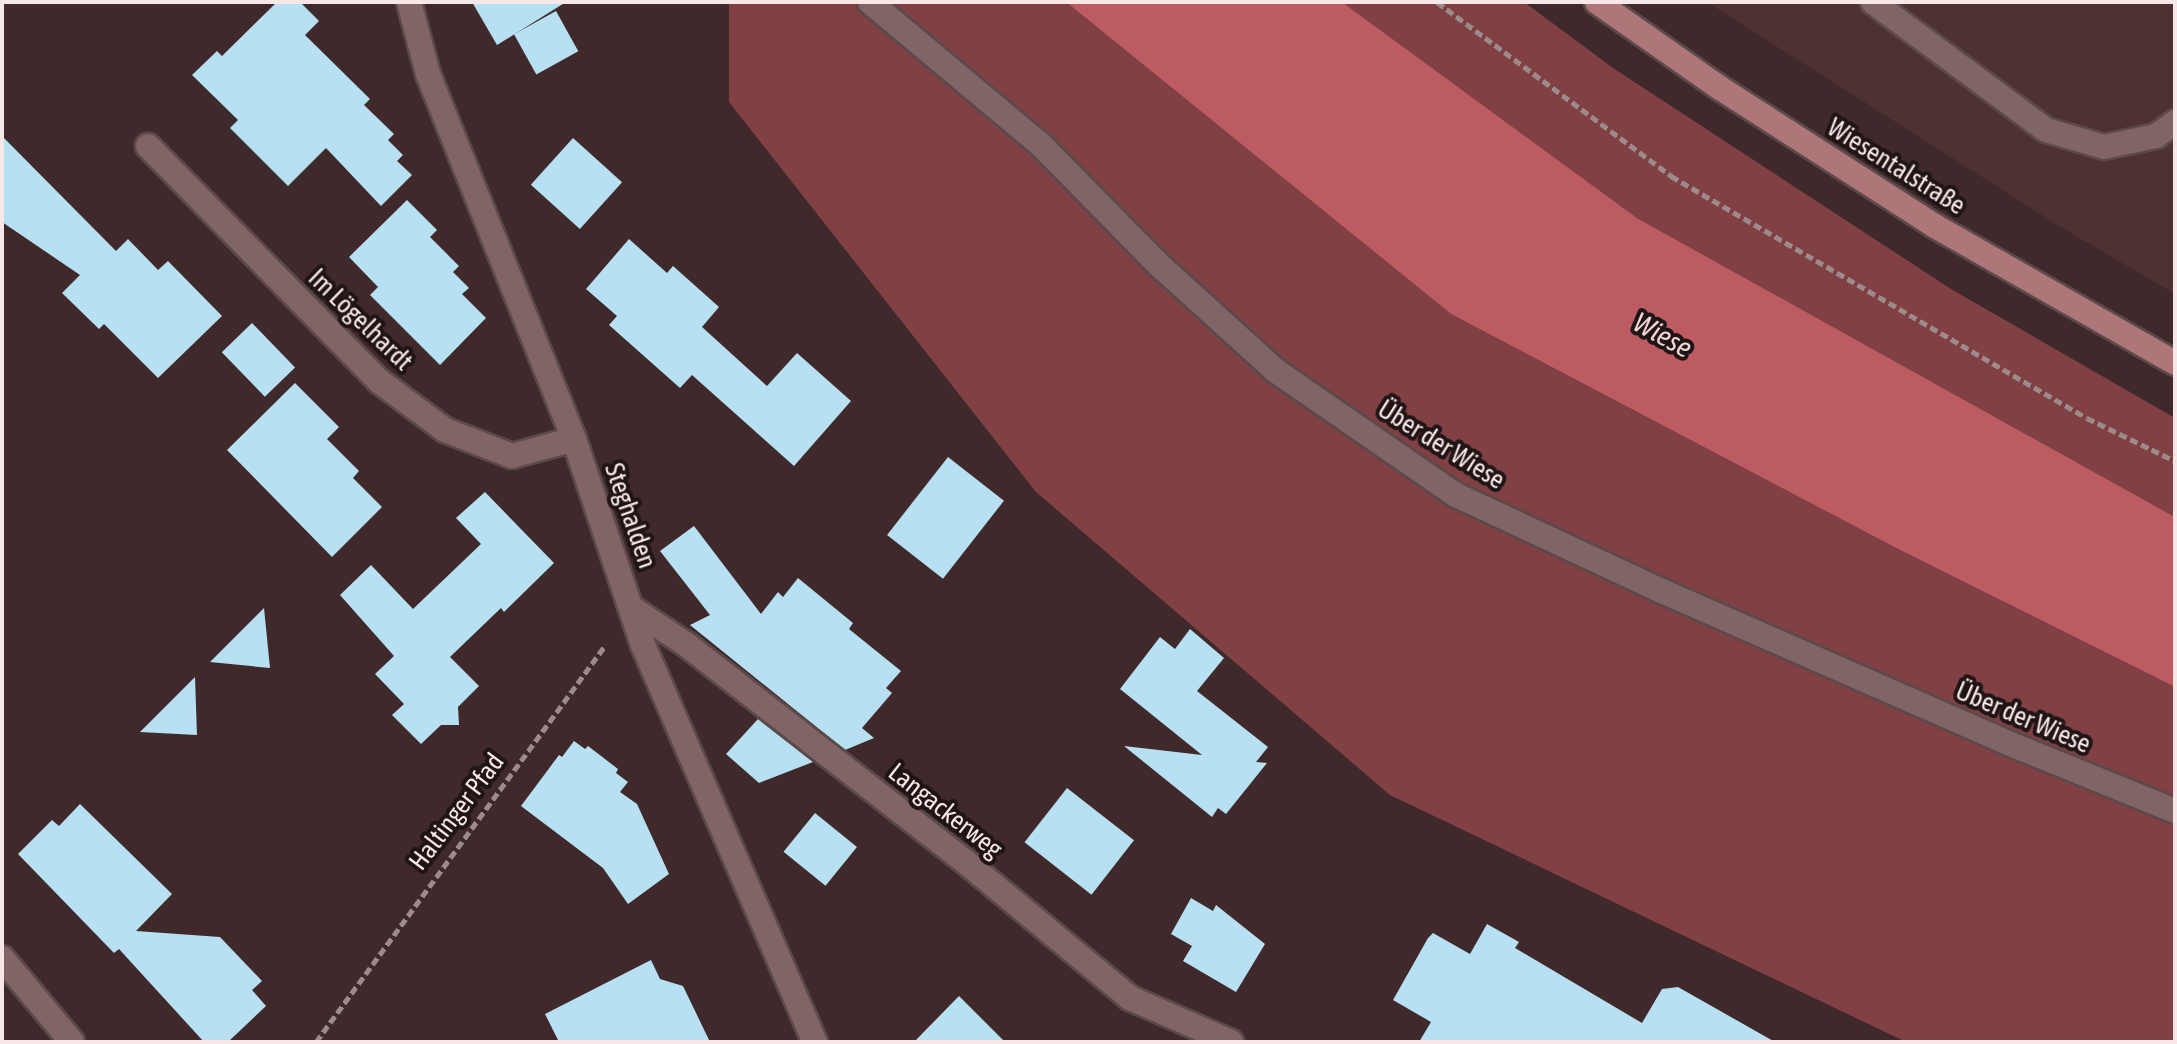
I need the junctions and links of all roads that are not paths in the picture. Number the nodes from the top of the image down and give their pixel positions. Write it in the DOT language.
graph roads {
  1 [pos="409,2"];
  2 [pos="870,2"];
  3 [pos="1597,2"];
  4 [pos="1873,2"];
  5 [pos="2175,122"];
  6 [pos="148,146"];
  7 [pos="2175,363"];
  8 [pos="574,439"];
  9 [pos="633,609"];
  10 [pos="2175,811"];
  11 [pos="2,958"];
  12 [pos="72,1042"];
  13 [pos="815,1042"];
  14 [pos="1231,1042"];
  1 -- 8 [label="street, Steghalden"];
  2 -- 10 [label="street, Über der Wiese"];
  3 -- 7 [label="main road, Wiesentalstraße"];
  4 -- 5 [label="street"];
  6 -- 8 [label="street, Im Lögelhardt"];
  8 -- 9 [label="street, Steghalden"];
  9 -- 13 [label="street, Steghalden"];
  9 -- 14 [label="street, Langackerweg"];
  11 -- 12 [label="street"];
}
